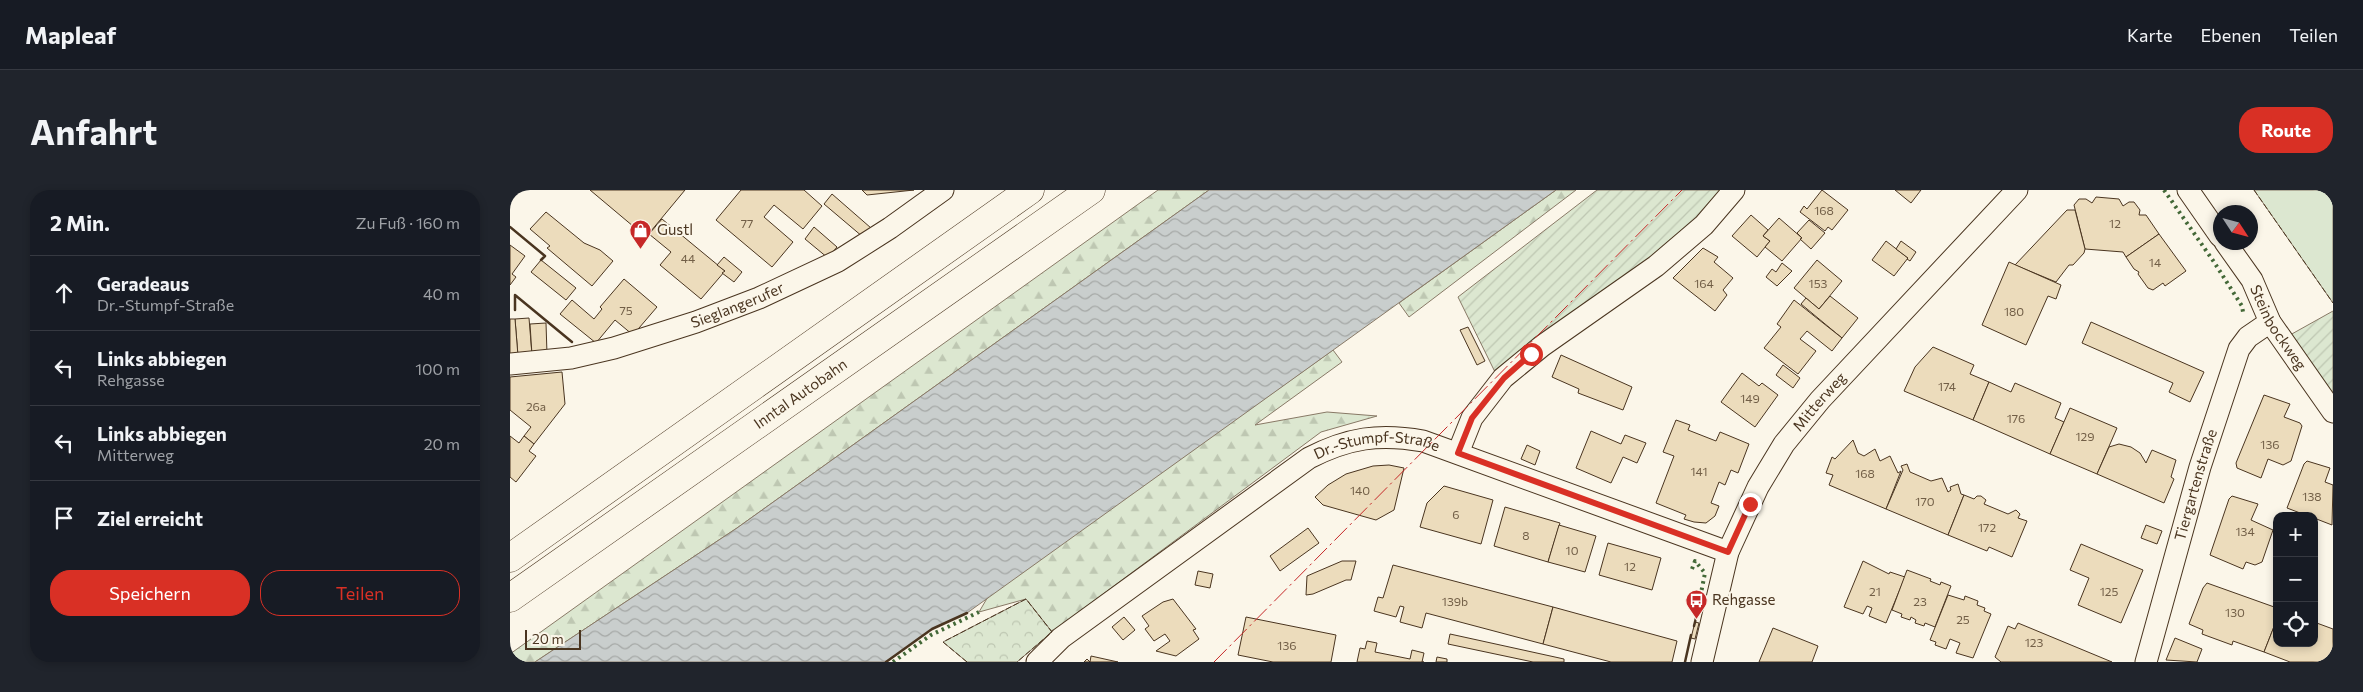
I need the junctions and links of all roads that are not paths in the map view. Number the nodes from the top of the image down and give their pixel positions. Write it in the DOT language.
graph roads {
  1 [pos="943,190"];
  2 [pos="1030,190"];
  3 [pos="1091,190"];
  4 [pos="1734,190"];
  5 [pos="2017,190"];
  6 [pos="2188,190"];
  7 [pos="2213,226"];
  8 [pos="2231,250"];
  9 [pos="2270,322"];
  10 [pos="510,364"];
  11 [pos="2333,412"];
  12 [pos="1458,453"];
  13 [pos="1728,552"];
  14 [pos="510,558"];
  15 [pos="510,598"];
  16 [pos="1037,662"];
  17 [pos="1702,662"];
  18 [pos="2146,662"];
  1 -- 10 [label="street, Sieglangerufer"];
  2 -- 14 [label="highway"];
  3 -- 15 [label="highway, Inntal Autobahn"];
  4 -- 12 [label="street, Dr.-Stumpf-Straße"];
  5 -- 13 [label="street, Mitterweg"];
  6 -- 7 [label="street"];
  8 -- 9 [label="street, Steinbockweg"];
  9 -- 11 [label="street, Steinbockweg"];
  9 -- 18 [label="street, Tiergartenstraße"];
  12 -- 13 [label="street"];
  12 -- 16 [label="street, Dr.-Stumpf-Straße"];
  13 -- 17 [label="street, Mitterweg"];
}
